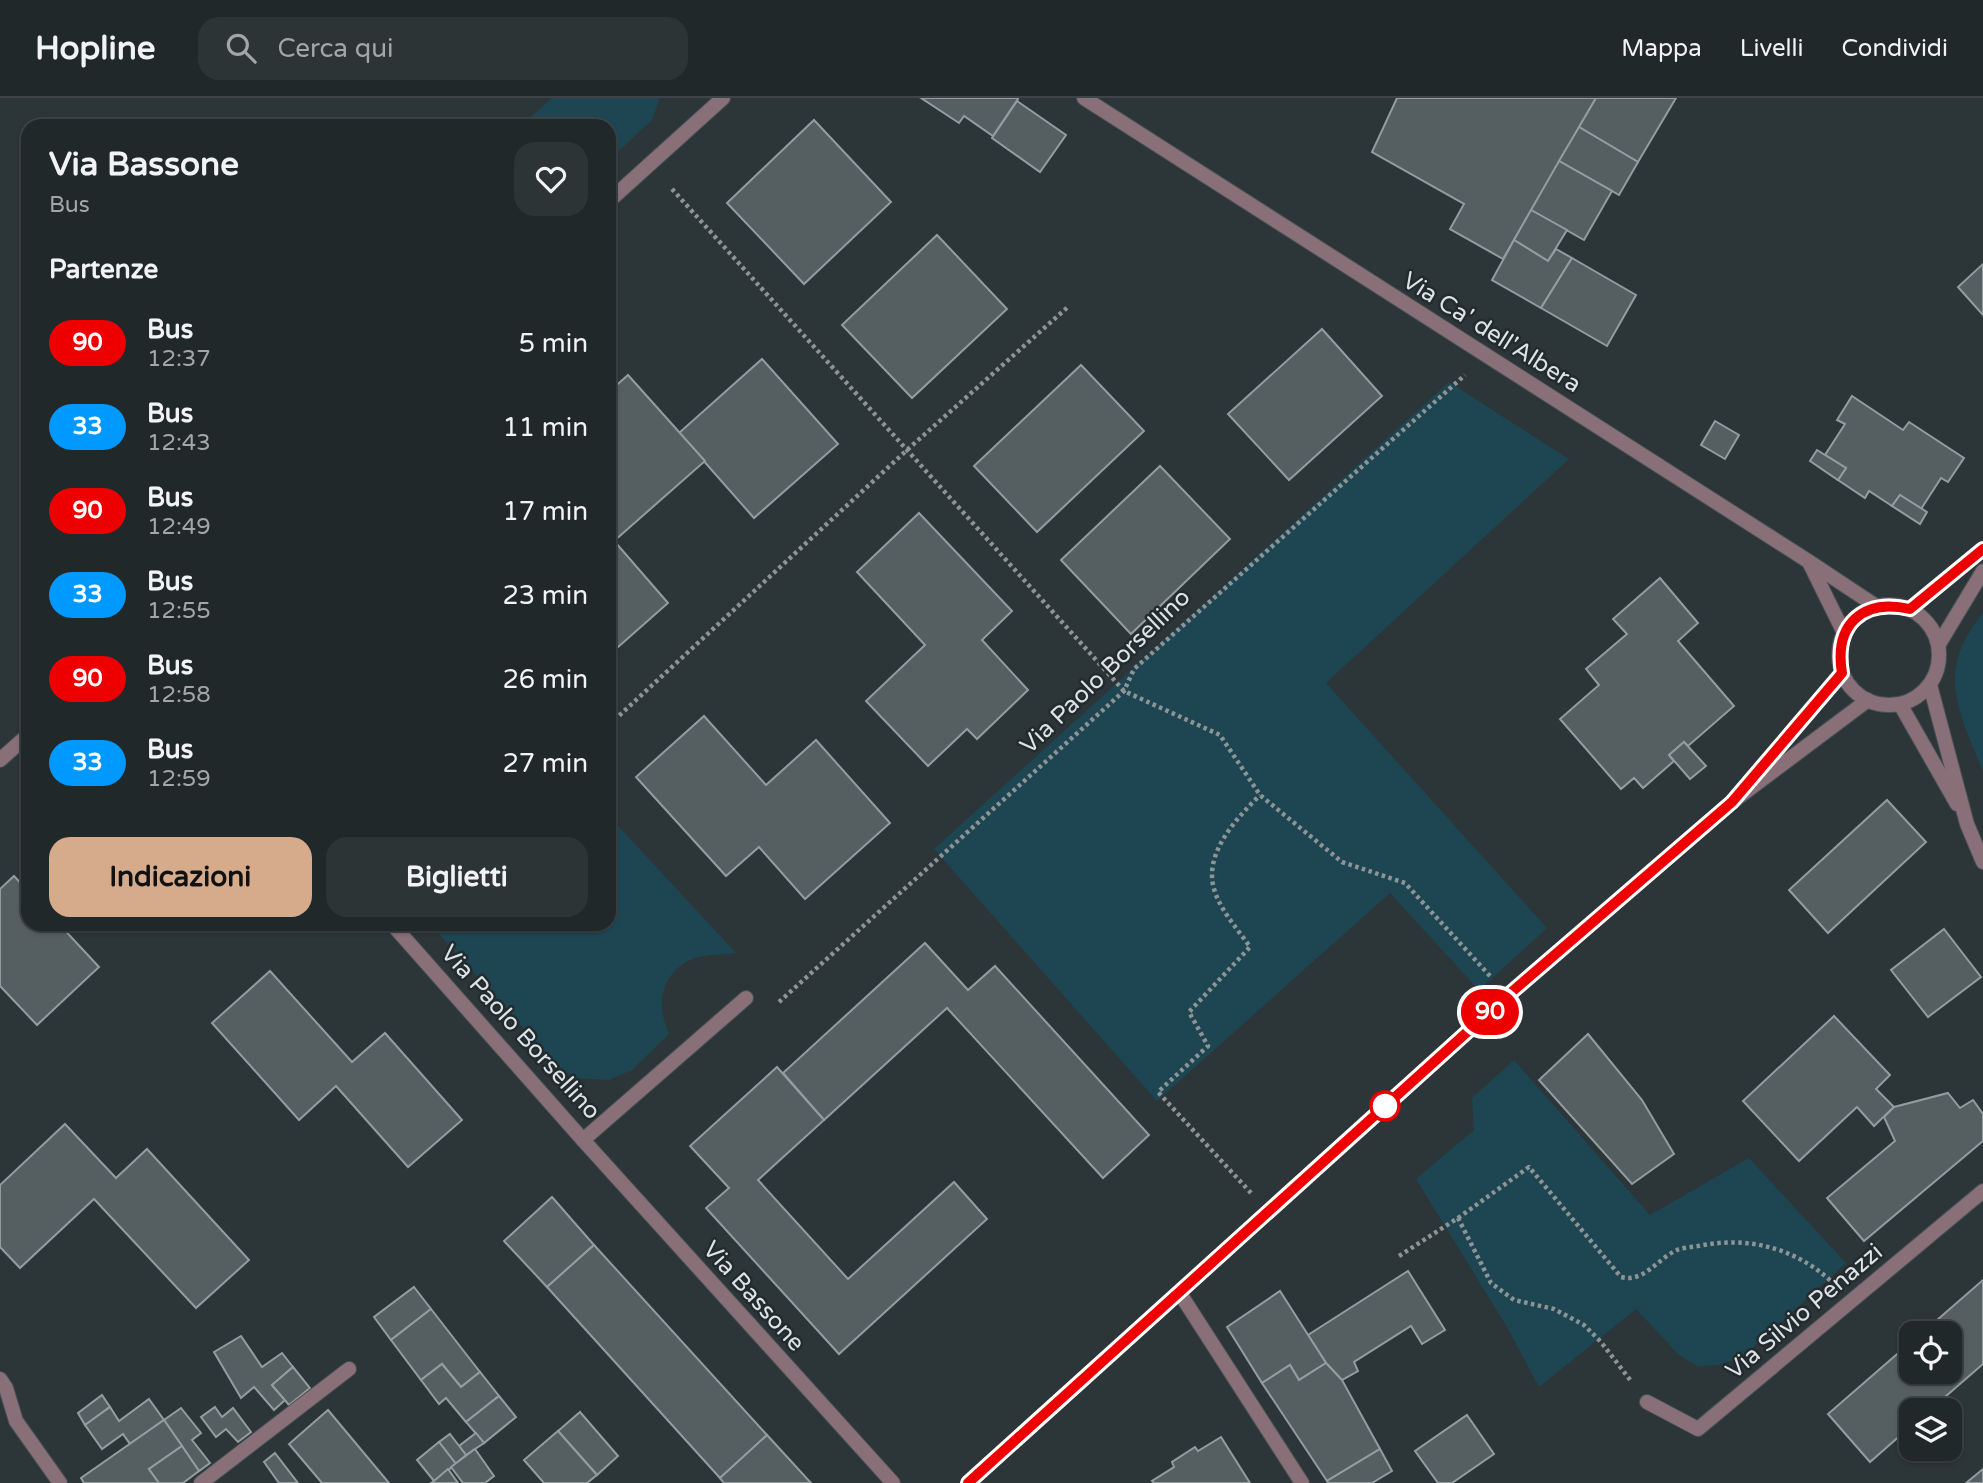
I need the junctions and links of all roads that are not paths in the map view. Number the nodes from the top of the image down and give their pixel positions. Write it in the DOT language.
graph roads {
  1 [pos="723,98"];
  2 [pos="1084,98"];
  3 [pos="616,195"];
  4 [pos="1983,550"];
  5 [pos="1808,561"];
  6 [pos="1983,572"];
  7 [pos="1876,606"];
  8 [pos="1910,609"];
  9 [pos="1844,633"];
  10 [pos="1939,644"];
  11 [pos="1842,673"];
  12 [pos="1930,685"];
  13 [pos="1868,700"];
  14 [pos="1900,704"];
  15 [pos="21,741"];
  16 [pos="0,760"];
  17 [pos="1732,802"];
  18 [pos="1968,824"];
  19 [pos="1983,862"];
  20 [pos="398,931"];
  21 [pos="746,998"];
  22 [pos="583,1140"];
  23 [pos="1983,1192"];
  24 [pos="1179,1293"];
  25 [pos="349,1369"];
  26 [pos="0,1379"];
  27 [pos="1647,1402"];
  28 [pos="60,1483"];
  29 [pos="201,1483"];
  30 [pos="893,1483"];
  31 [pos="968,1483"];
  32 [pos="1302,1483"];
  1 -- 3 [label="street"];
  2 -- 5 [label="street, Via Ca' dell'Albera"];
  4 -- 8 [label="street"];
  5 -- 7 [label="street, Via Ca' dell'Albera"];
  5 -- 9 [label="street"];
  6 -- 10 [label="street"];
  7 -- 8 [label="street"];
  7 -- 9 [label="street"];
  8 -- 10 [label="street"];
  9 -- 11 [label="street"];
  10 -- 12 [label="street"];
  11 -- 13 [label="street"];
  11 -- 17 [label="street"];
  12 -- 14 [label="street"];
  12 -- 18 [label="street"];
  13 -- 14 [label="street"];
  13 -- 17 [label="street"];
  14 -- 18 [label="street"];
  15 -- 16 [label="street"];
  17 -- 24 [label="street"];
  18 -- 19 [label="street"];
  20 -- 22 [label="street, Via Paolo Borsellino"];
  21 -- 22 [label="street, Via Paolo Borsellino"];
  22 -- 30 [label="street, Via Bassone"];
  23 -- 27 [label="street, Via Silvio Penazzi"];
  24 -- 31 [label="street"];
  24 -- 32 [label="street"];
  25 -- 29 [label="street"];
  26 -- 28 [label="street"];
}
